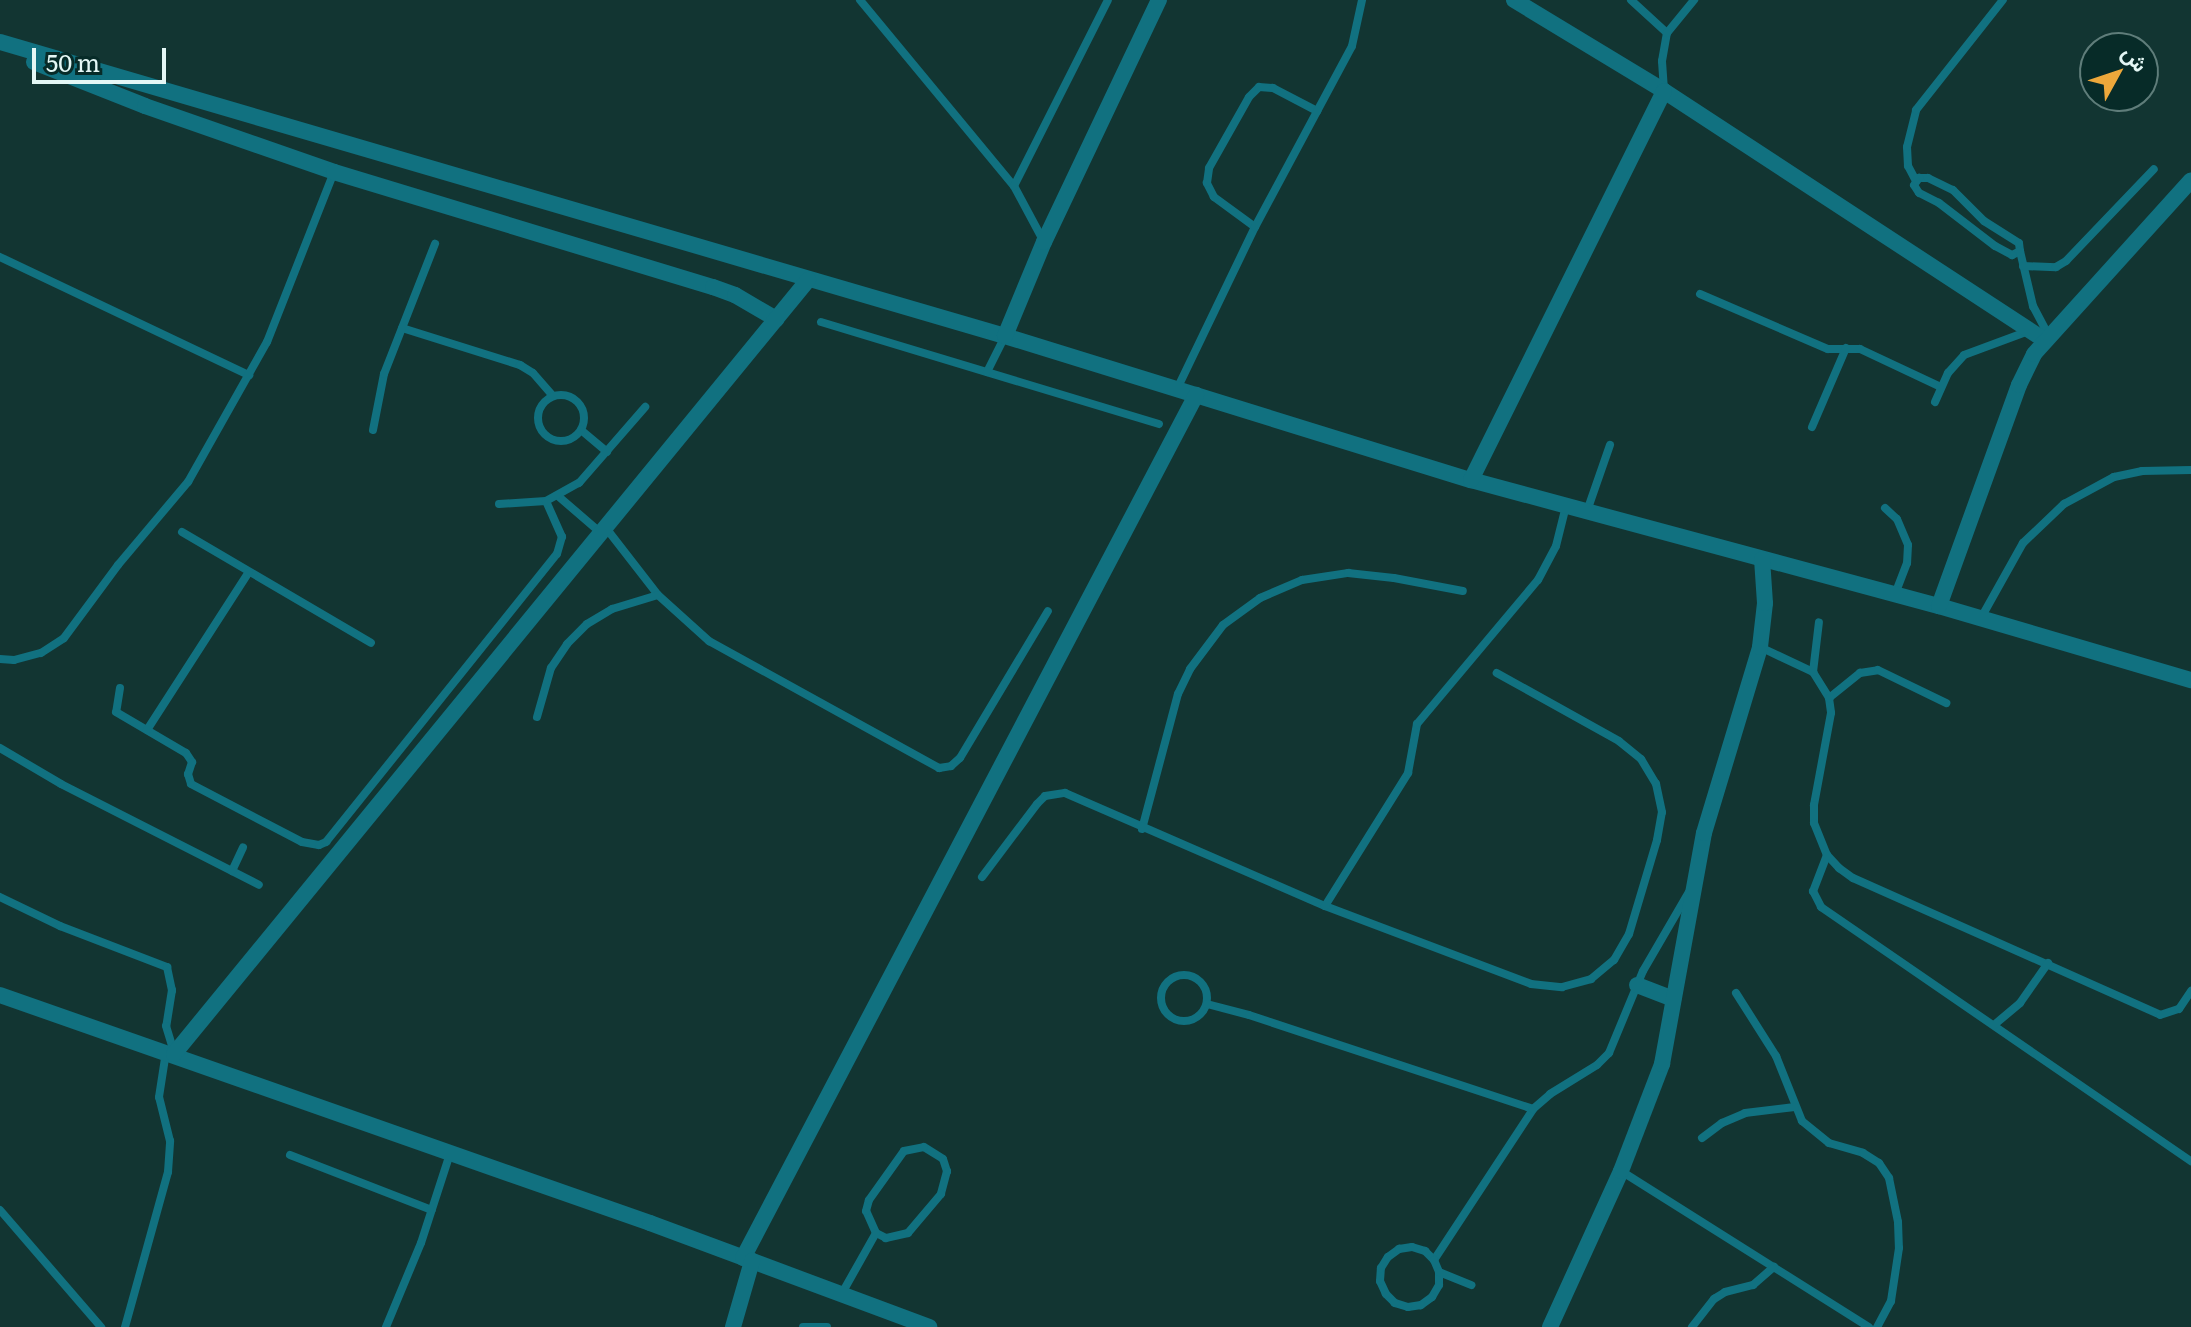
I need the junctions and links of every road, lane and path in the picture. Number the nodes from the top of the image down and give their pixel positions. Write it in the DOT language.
graph roads {
  1 [pos="860,0"];
  2 [pos="1108,0"];
  3 [pos="1159,0"];
  4 [pos="1362,0"];
  5 [pos="1514,0"];
  6 [pos="1631,0"];
  7 [pos="1694,0"];
  8 [pos="2003,0"];
  9 [pos="1667,33"];
  10 [pos="0,45"];
  11 [pos="1664,91"];
  12 [pos="1317,111"];
  13 [pos="2154,169"];
  14 [pos="334,172"];
  15 [pos="2191,180"];
  16 [pos="1916,181"];
  17 [pos="1014,186"];
  18 [pos="1255,227"];
  19 [pos="1044,242"];
  20 [pos="435,244"];
  21 [pos="2020,251"];
  22 [pos="0,257"];
  23 [pos="2023,266"];
  24 [pos="808,280"];
  25 [pos="1700,294"];
  26 [pos="776,319"];
  27 [pos="821,322"];
  28 [pos="402,328"];
  29 [pos="2030,330"];
  30 [pos="1005,336"];
  31 [pos="2047,338"];
  32 [pos="1846,348"];
  33 [pos="987,372"];
  34 [pos="249,375"];
  35 [pos="1941,387"];
  36 [pos="1177,389"];
  37 [pos="1196,395"];
  38 [pos="553,396"];
  39 [pos="1935,402"];
  40 [pos="645,407"];
  41 [pos="1159,424"];
  42 [pos="1812,427"];
  43 [pos="373,430"];
  44 [pos="581,430"];
  45 [pos="1610,445"];
  46 [pos="607,452"];
  47 [pos="2191,470"];
  48 [pos="1471,480"];
  49 [pos="558,496"];
  50 [pos="546,501"];
  51 [pos="499,504"];
  52 [pos="1566,505"];
  53 [pos="1885,508"];
  54 [pos="1587,511"];
  55 [pos="604,531"];
  56 [pos="182,532"];
  57 [pos="1762,559"];
  58 [pos="249,572"];
  59 [pos="1463,591"];
  60 [pos="658,595"];
  61 [pos="1895,595"];
  62 [pos="1939,606"];
  63 [pos="1048,611"];
  64 [pos="1980,619"];
  65 [pos="1819,622"];
  66 [pos="371,643"];
  67 [pos="1760,647"];
  68 [pos="0,659"];
  69 [pos="1813,672"];
  70 [pos="1497,673"];
  71 [pos="2191,680"];
  72 [pos="120,688"];
  73 [pos="1829,698"];
  74 [pos="1946,703"];
  75 [pos="537,717"];
  76 [pos="147,730"];
  77 [pos="0,748"];
  78 [pos="1142,829"];
  79 [pos="243,847"];
  80 [pos="1827,855"];
  81 [pos="232,871"];
  82 [pos="982,877"];
  83 [pos="1695,884"];
  84 [pos="259,885"];
  85 [pos="0,897"];
  86 [pos="1325,906"];
  87 [pos="2048,963"];
  88 [pos="1637,985"];
  89 [pos="2191,991"];
  90 [pos="1736,993"];
  91 [pos="0,995"];
  92 [pos="1673,999"];
  93 [pos="1207,1004"];
  94 [pos="1994,1025"];
  95 [pos="170,1052"];
  96 [pos="1795,1107"];
  97 [pos="1533,1109"];
  98 [pos="1702,1138"];
  99 [pos="450,1154"];
  100 [pos="290,1155"];
  101 [pos="2191,1161"];
  102 [pos="1621,1171"];
  103 [pos="0,1210"];
  104 [pos="432,1210"];
  105 [pos="876,1233"];
  106 [pos="748,1260"];
  107 [pos="1434,1260"];
  108 [pos="1774,1267"];
  109 [pos="1439,1272"];
  110 [pos="1471,1285"];
  111 [pos="840,1295"];
  112 [pos="921,1326"];
  113 [pos="101,1327"];
  114 [pos="125,1327"];
  115 [pos="386,1327"];
  116 [pos="733,1327"];
  117 [pos="803,1327"];
  118 [pos="827,1327"];
  119 [pos="1550,1327"];
  120 [pos="1692,1327"];
  121 [pos="1869,1327"];
  122 [pos="1877,1327"];
  1 -- 17 [label="lane"];
  2 -- 17 [label="lane"];
  3 -- 19 [label="street"];
  4 -- 12 [label="lane"];
  5 -- 11 [label="street"];
  6 -- 9 [label="lane"];
  7 -- 9 [label="lane"];
  8 -- 16 [label="lane"];
  9 -- 11 [label="lane"];
  10 -- 14 [label="street"];
  10 -- 24 [label="street"];
  11 -- 29 [label="street"];
  11 -- 48 [label="street"];
  12 -- 18 [label="lane"];
  12 -- 18 [label="lane"];
  13 -- 23 [label="lane"];
  14 -- 26 [label="street"];
  14 -- 34 [label="lane"];
  15 -- 31 [label="street"];
  16 -- 21 [label="lane"];
  16 -- 21 [label="lane"];
  17 -- 19 [label="lane"];
  18 -- 36 [label="lane"];
  19 -- 30 [label="street"];
  20 -- 28 [label="lane"];
  21 -- 23 [label="lane"];
  22 -- 34 [label="lane"];
  23 -- 31 [label="lane"];
  24 -- 26 [label="street"];
  24 -- 30 [label="street"];
  25 -- 32 [label="lane"];
  26 -- 55 [label="street"];
  27 -- 33 [label="lane"];
  28 -- 38 [label="lane"];
  28 -- 43 [label="lane"];
  29 -- 31 [label="street"];
  29 -- 35 [label="lane"];
  30 -- 33 [label="lane"];
  30 -- 36 [label="street"];
  31 -- 62 [label="street"];
  32 -- 35 [label="lane"];
  32 -- 42 [label="lane"];
  33 -- 41 [label="lane"];
  34 -- 68 [label="lane"];
  35 -- 39 [label="lane"];
  36 -- 37 [label="street"];
  37 -- 48 [label="street"];
  37 -- 106 [label="street"];
  38 -- 44 [label="lane"];
  38 -- 44 [label="lane"];
  40 -- 46 [label="lane"];
  44 -- 46 [label="lane"];
  45 -- 54 [label="lane"];
  46 -- 49 [label="lane"];
  47 -- 64 [label="lane"];
  48 -- 52 [label="street"];
  49 -- 50 [label="lane"];
  49 -- 55 [label="lane"];
  50 -- 51 [label="lane"];
  50 -- 76 [label="lane"];
  52 -- 54 [label="street"];
  52 -- 86 [label="lane"];
  53 -- 61 [label="lane"];
  54 -- 57 [label="street"];
  55 -- 60 [label="lane"];
  55 -- 95 [label="street"];
  56 -- 58 [label="lane"];
  57 -- 61 [label="street"];
  57 -- 67 [label="street"];
  58 -- 66 [label="lane"];
  58 -- 76 [label="lane"];
  59 -- 78 [label="lane"];
  60 -- 63 [label="lane"];
  60 -- 75 [label="lane"];
  61 -- 62 [label="street"];
  62 -- 64 [label="street"];
  64 -- 71 [label="street"];
  65 -- 69 [label="lane"];
  67 -- 69 [label="lane"];
  67 -- 83 [label="street"];
  69 -- 73 [label="lane"];
  70 -- 86 [label="lane"];
  72 -- 76 [label="lane"];
  73 -- 74 [label="lane"];
  73 -- 80 [label="lane"];
  77 -- 81 [label="lane"];
  78 -- 82 [label="lane"];
  78 -- 86 [label="lane"];
  79 -- 81 [label="lane"];
  80 -- 87 [label="lane"];
  80 -- 94 [label="lane"];
  81 -- 84 [label="lane"];
  83 -- 88 [label="lane"];
  83 -- 92 [label="street"];
  85 -- 95 [label="lane"];
  87 -- 89 [label="lane"];
  87 -- 94 [label="lane"];
  88 -- 92 [label="street"];
  88 -- 97 [label="lane"];
  90 -- 96 [label="lane"];
  91 -- 95 [label="street"];
  92 -- 102 [label="street"];
  93 -- 93 [label="lane"];
  93 -- 97 [label="lane"];
  94 -- 101 [label="lane"];
  95 -- 99 [label="street"];
  95 -- 114 [label="lane"];
  96 -- 98 [label="lane"];
  96 -- 122 [label="lane"];
  97 -- 107 [label="lane"];
  99 -- 104 [label="lane"];
  99 -- 106 [label="street"];
  100 -- 104 [label="lane"];
  102 -- 108 [label="lane"];
  102 -- 119 [label="street"];
  103 -- 113 [label="lane"];
  104 -- 115 [label="lane"];
  105 -- 105 [label="lane"];
  105 -- 111 [label="lane"];
  106 -- 111 [label="street"];
  106 -- 116 [label="street"];
  107 -- 109 [label="lane"];
  107 -- 109 [label="lane"];
  108 -- 120 [label="lane"];
  108 -- 121 [label="lane"];
  109 -- 110 [label="lane"];
  111 -- 112 [label="street"];
  117 -- 118 [label="lane"];
}
